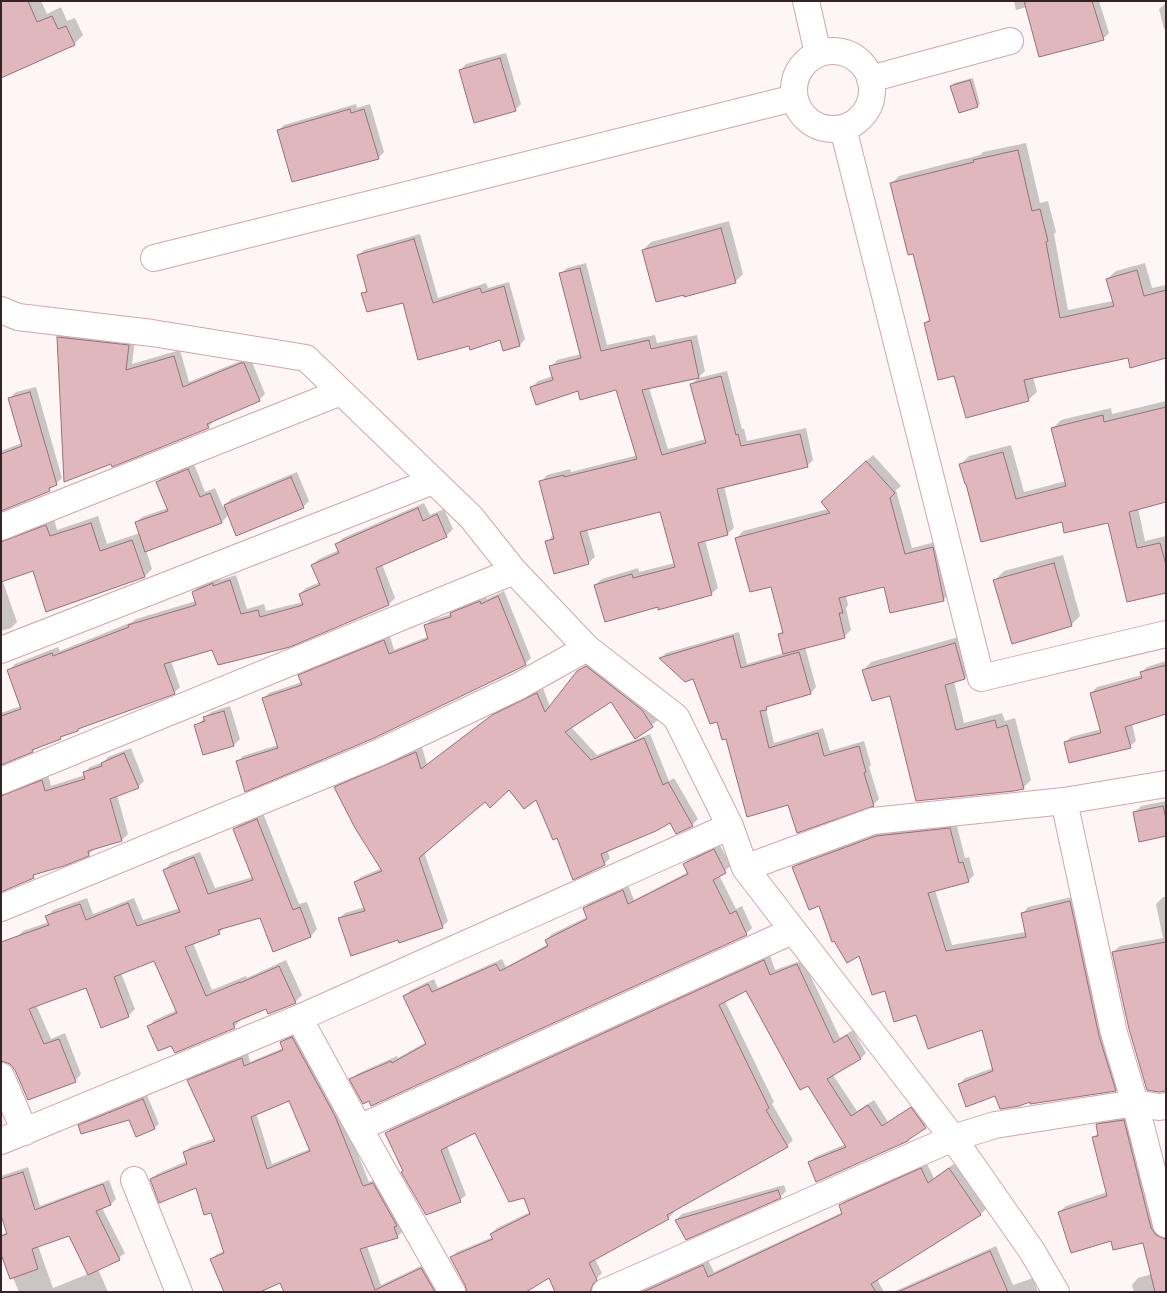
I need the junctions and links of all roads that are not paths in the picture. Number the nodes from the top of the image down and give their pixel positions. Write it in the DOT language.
graph roads {
  1 [pos="806,1"];
  2 [pos="1010,41"];
  3 [pos="818,54"];
  4 [pos="870,79"];
  5 [pos="794,98"];
  6 [pos="843,128"];
  7 [pos="154,258"];
  8 [pos="1,310"];
  9 [pos="341,392"];
  10 [pos="433,481"];
  11 [pos="1,528"];
  12 [pos="514,570"];
  13 [pos="1166,634"];
  14 [pos="588,648"];
  15 [pos="1,650"];
  16 [pos="1,781"];
  17 [pos="1166,784"];
  18 [pos="1064,801"];
  19 [pos="730,826"];
  20 [pos="745,868"];
  21 [pos="1,908"];
  22 [pos="792,931"];
  23 [pos="299,1018"];
  24 [pos="1,1076"];
  25 [pos="1135,1103"];
  26 [pos="1166,1106"];
  27 [pos="359,1128"];
  28 [pos="13,1136"];
  29 [pos="953,1138"];
  30 [pos="134,1180"];
  31 [pos="1166,1224"];
  32 [pos="179,1292"];
  33 [pos="452,1292"];
  34 [pos="605,1292"];
  35 [pos="1056,1292"];
  1 -- 3 [label="street"];
  2 -- 4 [label="street"];
  3 -- 4 [label="street"];
  3 -- 5 [label="street"];
  4 -- 6 [label="street"];
  5 -- 6 [label="street"];
  5 -- 7 [label="street"];
  6 -- 13 [label="street"];
  8 -- 9 [label="street"];
  9 -- 10 [label="street"];
  9 -- 11 [label="street"];
  10 -- 12 [label="street"];
  10 -- 15 [label="street"];
  12 -- 14 [label="street"];
  12 -- 16 [label="street"];
  14 -- 19 [label="street"];
  14 -- 21 [label="street"];
  17 -- 18 [label="street"];
  18 -- 20 [label="street"];
  18 -- 25 [label="street"];
  19 -- 20 [label="street"];
  19 -- 23 [label="street"];
  20 -- 22 [label="street"];
  22 -- 27 [label="street"];
  22 -- 29 [label="street"];
  23 -- 27 [label="street"];
  23 -- 28 [label="street"];
  24 -- 28 [label="street"];
  25 -- 26 [label="street"];
  25 -- 29 [label="street"];
  25 -- 31 [label="street"];
  27 -- 33 [label="street"];
  29 -- 34 [label="street"];
  29 -- 35 [label="street"];
  30 -- 32 [label="street"];
}
